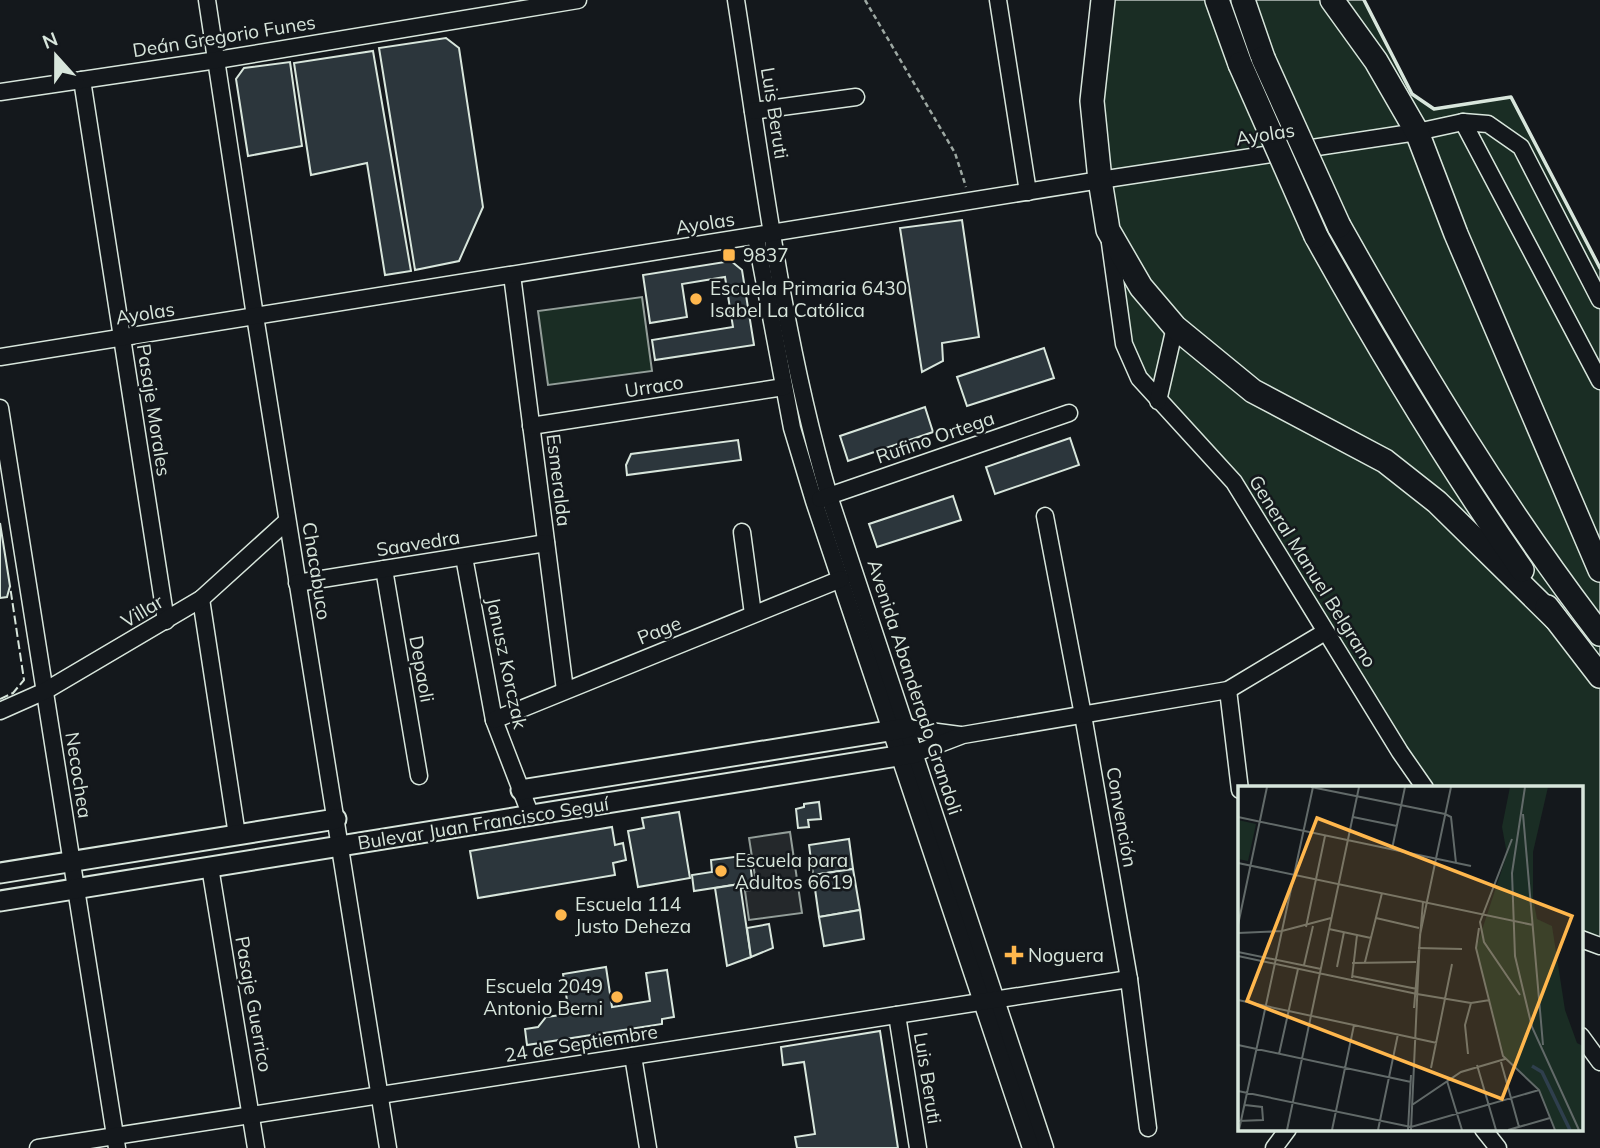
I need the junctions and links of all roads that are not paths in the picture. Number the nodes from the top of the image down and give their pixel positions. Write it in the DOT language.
graph roads {
  1 [pos="207,0"];
  2 [pos="471,0"];
  3 [pos="578,0"];
  4 [pos="736,0"];
  5 [pos="998,0"];
  6 [pos="1103,0"];
  7 [pos="1217,0"];
  8 [pos="1243,0"];
  9 [pos="1332,0"];
  10 [pos="1346,0"];
  11 [pos="473,17"];
  12 [pos="217,60"];
  13 [pos="1376,61"];
  14 [pos="82,80"];
  15 [pos="0,92"];
  16 [pos="856,97"];
  17 [pos="753,111"];
  18 [pos="1463,122"];
  19 [pos="1417,132"];
  20 [pos="1100,180"];
  21 [pos="1028,192"];
  22 [pos="1108,230"];
  23 [pos="772,233"];
  24 [pos="756,237"];
  25 [pos="512,275"];
  26 [pos="1600,300"];
  27 [pos="255,316"];
  28 [pos="1175,327"];
  29 [pos="121,338"];
  30 [pos="0,357"];
  31 [pos="1600,381"];
  32 [pos="784,387"];
  33 [pos="1158,401"];
  34 [pos="0,408"];
  35 [pos="1069,413"];
  36 [pos="531,426"];
  37 [pos="822,499"];
  38 [pos="1045,516"];
  39 [pos="287,521"];
  40 [pos="742,533"];
  41 [pos="546,543"];
  42 [pos="464,557"];
  43 [pos="384,569"];
  44 [pos="1600,570"];
  45 [pos="841,579"];
  46 [pos="298,583"];
  47 [pos="201,599"];
  48 [pos="753,614"];
  49 [pos="1555,618"];
  50 [pos="166,621"];
  51 [pos="1325,632"];
  52 [pos="1600,634"];
  53 [pos="1600,676"];
  54 [pos="565,690"];
  55 [pos="1228,690"];
  56 [pos="45,691"];
  57 [pos="0,711"];
  58 [pos="1083,715"];
  59 [pos="494,720"];
  60 [pos="900,730"];
  61 [pos="963,735"];
  62 [pos="908,755"];
  63 [pos="419,776"];
  64 [pos="1240,786"];
  65 [pos="1423,786"];
  66 [pos="521,790"];
  67 [pos="531,816"];
  68 [pos="336,820"];
  69 [pos="237,835"];
  70 [pos="340,846"];
  71 [pos="72,861"];
  72 [pos="210,867"];
  73 [pos="0,873"];
  74 [pos="76,889"];
  75 [pos="0,901"];
  76 [pos="1582,939"];
  77 [pos="1600,946"];
  78 [pos="1129,979"];
  79 [pos="990,1000"];
  80 [pos="897,1015"];
  81 [pos="1582,1037"];
  82 [pos="633,1055"];
  83 [pos="1600,1062"];
  84 [pos="380,1095"];
  85 [pos="251,1115"];
  86 [pos="1148,1128"];
  87 [pos="1287,1130"];
  88 [pos="1484,1130"];
  89 [pos="116,1142"];
  90 [pos="38,1148"];
  91 [pos="256,1148"];
  92 [pos="388,1148"];
  93 [pos="648,1148"];
  94 [pos="918,1148"];
  95 [pos="1031,1148"];
  96 [pos="1045,1148"];
  97 [pos="1274,1148"];
  98 [pos="1498,1148"];
  1 -- 12 [label="street, Chacabuco"];
  2 -- 11 [label="street"];
  3 -- 11 [label="street, Deán Gregorio Funes"];
  4 -- 17 [label="street, Luis Beruti"];
  5 -- 21 [label="street"];
  6 -- 20 [label="highway"];
  7 -- 49 [label="highway, bridge"];
  8 -- 52 [label="highway, bridge"];
  9 -- 13 [label="highway"];
  10 -- 13 [label="street"];
  11 -- 12 [label="street, Deán Gregorio Funes"];
  12 -- 14 [label="street, Deán Gregorio Funes"];
  12 -- 27 [label="street, Chacabuco"];
  13 -- 19 [label="highway"];
  14 -- 15 [label="street, Deán Gregorio Funes"];
  14 -- 29 [label="street, Pasaje Morales"];
  16 -- 17 [label="street"];
  17 -- 23 [label="street, Luis Beruti"];
  18 -- 19 [label="street, Ayolas"];
  18 -- 26 [label="street"];
  18 -- 31 [label="street"];
  19 -- 20 [label="street, Ayolas"];
  19 -- 44 [label="highway"];
  20 -- 21 [label="street, Ayolas"];
  20 -- 22 [label="highway"];
  21 -- 23 [label="street, Ayolas"];
  22 -- 28 [label="highway"];
  22 -- 33 [label="street, General Manuel Belgrano"];
  23 -- 24 [label="street, Ayolas"];
  23 -- 37 [label="street, Avenida Abanderado Grandoli"];
  24 -- 25 [label="street, Ayolas"];
  24 -- 32 [label="street, Avenida Abanderado Grandoli"];
  25 -- 27 [label="street, Ayolas"];
  25 -- 36 [label="street, Esmeralda"];
  27 -- 29 [label="street, Ayolas"];
  27 -- 39 [label="street, Chacabuco"];
  28 -- 33 [label="street"];
  28 -- 49 [label="highway"];
  29 -- 30 [label="street, Ayolas"];
  29 -- 50 [label="street, Pasaje Morales"];
  32 -- 36 [label="street, Urraco"];
  32 -- 37 [label="street, Avenida Abanderado Grandoli"];
  33 -- 51 [label="street, General Manuel Belgrano"];
  34 -- 56 [label="street, Necochea"];
  35 -- 37 [label="street, Rufino Ortega"];
  36 -- 41 [label="street, Esmeralda"];
  37 -- 45 [label="street, Avenida Abanderado Grandoli"];
  37 -- 60 [label="street, Avenida Abanderado Grandoli"];
  38 -- 58 [label="street, Convención"];
  39 -- 46 [label="street, Chacabuco"];
  39 -- 47 [label="street, Villar"];
  40 -- 48 [label="street"];
  41 -- 42 [label="street, Saavedra"];
  41 -- 54 [label="street, Esmeralda"];
  42 -- 43 [label="street, Saavedra"];
  42 -- 59 [label="street, Janusz Korczak"];
  43 -- 46 [label="street, Saavedra"];
  43 -- 63 [label="street, Depaoli"];
  45 -- 48 [label="street, Page"];
  45 -- 60 [label="street, Avenida Abanderado Grandoli"];
  46 -- 68 [label="street, Chacabuco"];
  47 -- 50 [label="street, Villar"];
  47 -- 69 [label="street"];
  48 -- 54 [label="street, Page"];
  49 -- 53 [label="highway"];
  50 -- 56 [label="street, Villar"];
  51 -- 55 [label="street, Bulevar Juan Francisco Seguí"];
  51 -- 65 [label="street, General Manuel Belgrano"];
  54 -- 59 [label="street, Page"];
  55 -- 58 [label="street, Bulevar Juan Francisco Seguí"];
  55 -- 64 [label="street"];
  56 -- 57 [label="street, Villar"];
  56 -- 71 [label="street, Necochea"];
  58 -- 61 [label="street, Bulevar Juan Francisco Seguí"];
  58 -- 78 [label="street, Convención"];
  59 -- 66 [label="street, Janusz Korczak"];
  60 -- 61 [label="street, Bulevar Juan Francisco Seguí"];
  60 -- 62 [label="street, Avenida Abanderado Grandoli"];
  60 -- 66 [label="main road, Bulevar Juan Francisco Seguí"];
  61 -- 62 [label="street, Bulevar Juan Francisco Seguí"];
  62 -- 67 [label="main road, Bulevar Juan Francisco Seguí"];
  62 -- 79 [label="street, Avenida Abanderado Grandoli"];
  66 -- 67 [label="street, Janusz Korczak"];
  67 -- 70 [label="main road, Bulevar Juan Francisco Seguí"];
  68 -- 69 [label="main road, Bulevar Juan Francisco Seguí"];
  68 -- 70 [label="street, Chacabuco"];
  69 -- 71 [label="main road, Bulevar Juan Francisco Seguí"];
  70 -- 72 [label="main road, Bulevar Juan Francisco Seguí"];
  70 -- 84 [label="street, Chacabuco"];
  71 -- 73 [label="main road, Bulevar Juan Francisco Seguí"];
  71 -- 74 [label="street, Necochea"];
  72 -- 74 [label="main road, Bulevar Juan Francisco Seguí"];
  72 -- 85 [label="street, Pasaje Guerrico"];
  74 -- 75 [label="main road, Bulevar Juan Francisco Seguí"];
  74 -- 89 [label="street, Necochea"];
  76 -- 77 [label="street"];
  78 -- 79 [label="street, 24 de Septiembre"];
  78 -- 86 [label="street, Convención"];
  79 -- 80 [label="street, 24 de Septiembre"];
  79 -- 95 [label="street, Avenida Abanderado Grandoli"];
  79 -- 96 [label="street, Avenida Abanderado Grandoli"];
  80 -- 82 [label="street, 24 de Septiembre"];
  80 -- 94 [label="street, Luis Beruti"];
  81 -- 83 [label="street"];
  82 -- 84 [label="street, 24 de Septiembre"];
  82 -- 93 [label="street"];
  84 -- 85 [label="street, 24 de Septiembre"];
  84 -- 92 [label="street, Chacabuco"];
  85 -- 89 [label="street, 24 de Septiembre"];
  85 -- 91 [label="street, Pasaje Guerrico"];
  87 -- 97 [label="street"];
  88 -- 98 [label="street"];
  89 -- 90 [label="street, 24 de Septiembre"];
}
